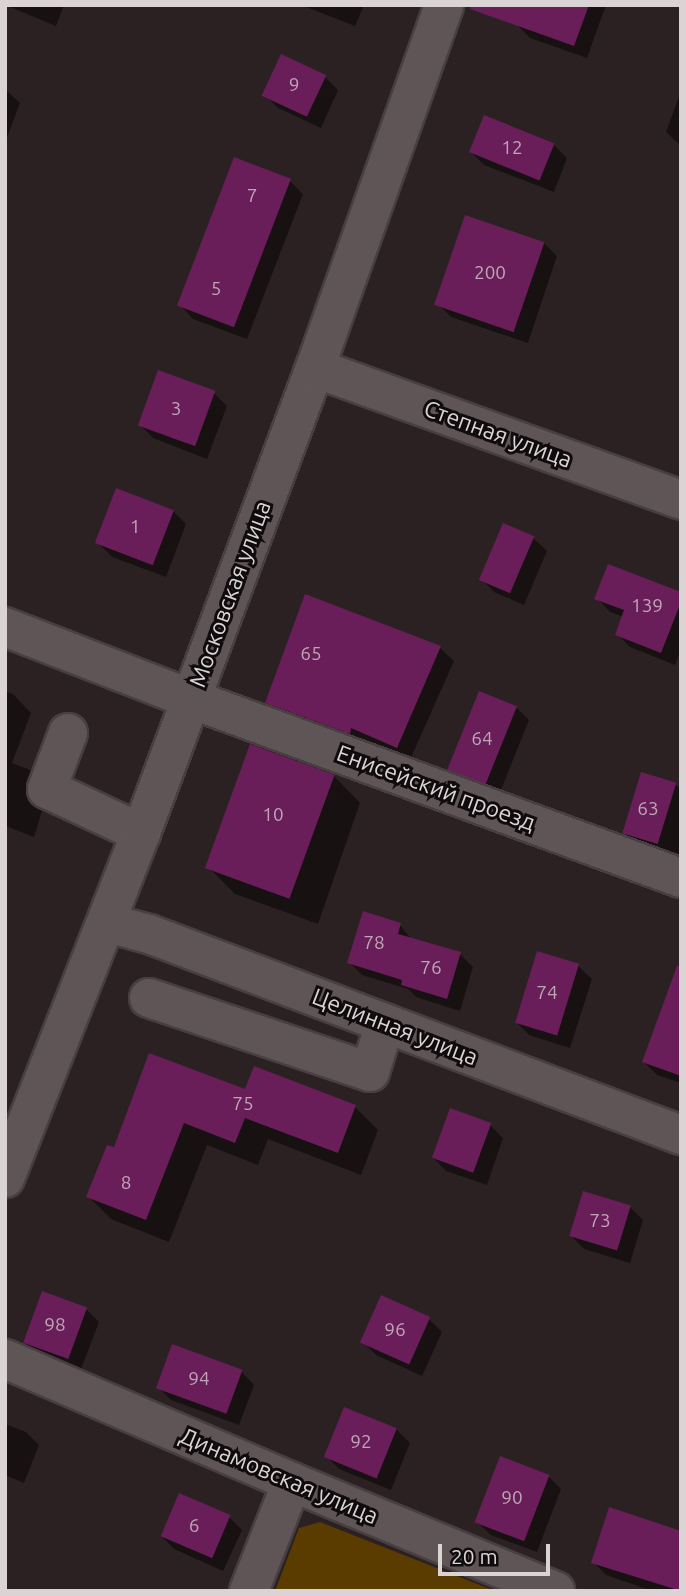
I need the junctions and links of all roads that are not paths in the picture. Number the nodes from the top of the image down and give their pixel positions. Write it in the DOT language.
graph roads {
  1 [pos="444,5"];
  2 [pos="315,368"];
  3 [pos="681,500"];
  4 [pos="5,627"];
  5 [pos="191,699"];
  6 [pos="68,733"];
  7 [pos="141,833"];
  8 [pos="681,878"];
  9 [pos="108,923"];
  10 [pos="149,998"];
  11 [pos="385,1023"];
  12 [pos="681,1135"];
  13 [pos="5,1178"];
  14 [pos="5,1359"];
  15 [pos="292,1482"];
  16 [pos="249,1591"];
  17 [pos="555,1591"];
  1 -- 2 [label="street, Московская улица"];
  2 -- 3 [label="street, Степная улица"];
  2 -- 5 [label="street, Московская улица"];
  4 -- 5 [label="street, Енисейский проезд"];
  5 -- 7 [label="street, Московская улица"];
  5 -- 8 [label="street, Енисейский проезд"];
  6 -- 7 [label="street"];
  7 -- 9 [label="street, Московская улица"];
  9 -- 11 [label="street, Целинная улица"];
  9 -- 13 [label="street, Московская улица"];
  10 -- 11 [label="street"];
  11 -- 12 [label="street, Целинная улица"];
  14 -- 15 [label="street, Динамовская улица"];
  15 -- 16 [label="street"];
  15 -- 17 [label="street, Динамовская улица"];
}
